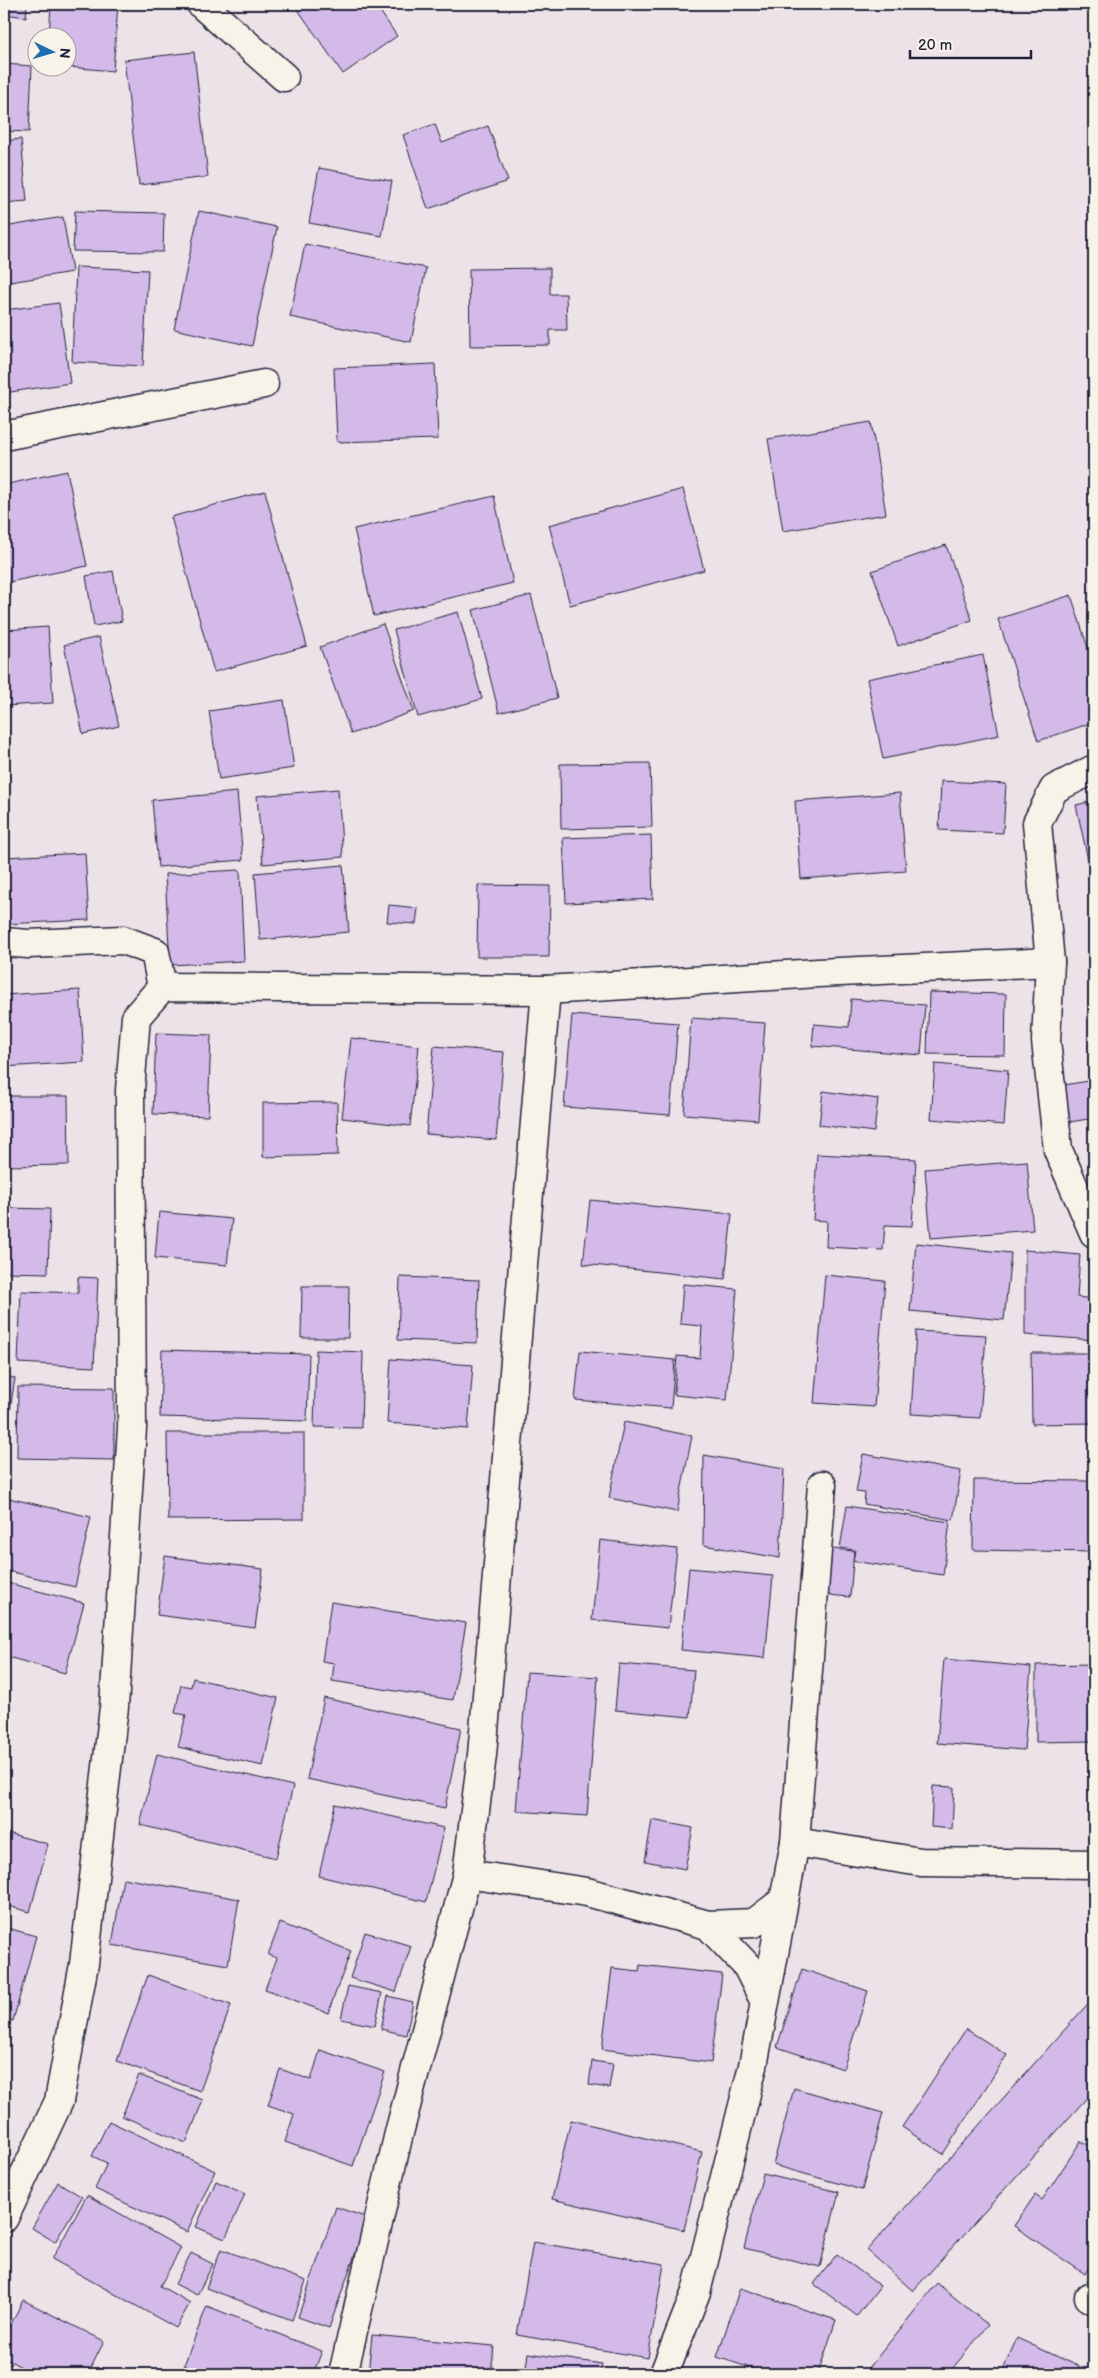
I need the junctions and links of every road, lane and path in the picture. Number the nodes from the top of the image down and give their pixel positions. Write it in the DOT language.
graph roads {
  1 [pos="201,4"];
  2 [pos="284,77"];
  3 [pos="264,384"];
  4 [pos="4,436"];
  5 [pos="1094,769"];
  6 [pos="4,942"];
  7 [pos="1050,962"];
  8 [pos="162,987"];
  9 [pos="546,990"];
  10 [pos="1094,1233"];
  11 [pos="822,1485"];
  12 [pos="794,1842"];
  13 [pos="1094,1864"];
  14 [pos="467,1874"];
  15 [pos="783,1901"];
  16 [pos="708,1926"];
  17 [pos="764,2000"];
  18 [pos="4,2218"];
  19 [pos="343,2374"];
  20 [pos="664,2374"];
  1 -- 2 [label="street"];
  3 -- 4 [label="street"];
  5 -- 7 [label="street"];
  6 -- 8 [label="street"];
  7 -- 9 [label="street"];
  7 -- 10 [label="street"];
  8 -- 9 [label="street"];
  8 -- 18 [label="street"];
  9 -- 14 [label="street"];
  11 -- 12 [label="street"];
  12 -- 13 [label="street"];
  12 -- 15 [label="street"];
  14 -- 16 [label="street"];
  14 -- 19 [label="street"];
  15 -- 16 [label="street"];
  15 -- 17 [label="street"];
  16 -- 17 [label="street"];
  17 -- 20 [label="street"];
}
